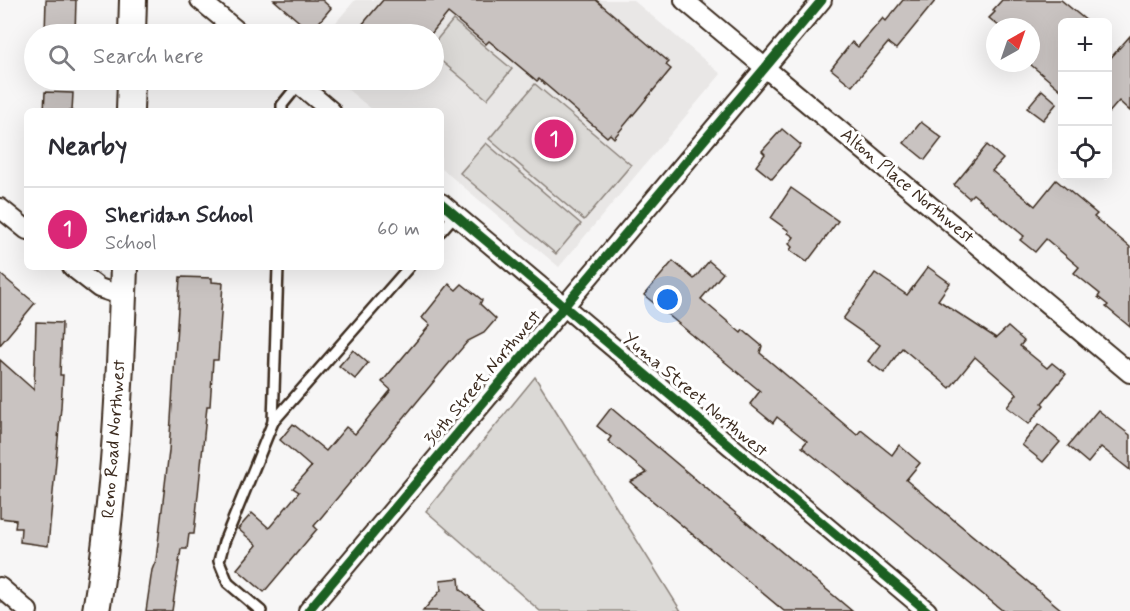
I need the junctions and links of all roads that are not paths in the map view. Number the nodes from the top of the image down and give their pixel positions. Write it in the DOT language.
graph roads {
  1 [pos="133,0"];
  2 [pos="200,0"];
  3 [pos="684,0"];
  4 [pos="822,0"];
  5 [pos="132,24"];
  6 [pos="229,24"];
  7 [pos="765,68"];
  8 [pos="131,90"];
  9 [pos="291,90"];
  10 [pos="306,90"];
  11 [pos="130,108"];
  12 [pos="282,108"];
  13 [pos="327,108"];
  14 [pos="0,208"];
  15 [pos="448,209"];
  16 [pos="24,228"];
  17 [pos="76,270"];
  18 [pos="124,270"];
  19 [pos="278,270"];
  20 [pos="406,270"];
  21 [pos="123,296"];
  22 [pos="564,306"];
  23 [pos="1130,373"];
  24 [pos="273,422"];
  25 [pos="0,587"];
  26 [pos="28,611"];
  27 [pos="96,611"];
  28 [pos="261,611"];
  29 [pos="308,611"];
  30 [pos="927,611"];
  1 -- 5 [label="main road"];
  2 -- 6 [label="street"];
  3 -- 7 [label="street, Alton Place Northwest"];
  4 -- 7 [label="street, 36th Street Northwest"];
  7 -- 22 [label="street, 36th Street Northwest"];
  7 -- 23 [label="street, Alton Place Northwest"];
  8 -- 11 [label="main road"];
  9 -- 12 [label="lane"];
  10 -- 13 [label="street"];
  14 -- 16 [label="street"];
  15 -- 22 [label="street, Yuma Street Northwest"];
  17 -- 21 [label="street"];
  18 -- 21 [label="main road, Reno Road Northwest"];
  19 -- 24 [label="lane"];
  20 -- 24 [label="lane"];
  21 -- 27 [label="main road, Reno Road Northwest"];
  22 -- 29 [label="street, 36th Street Northwest"];
  22 -- 30 [label="street, Yuma Street Northwest"];
  24 -- 28 [label="lane"];
  25 -- 26 [label="street"];
}
